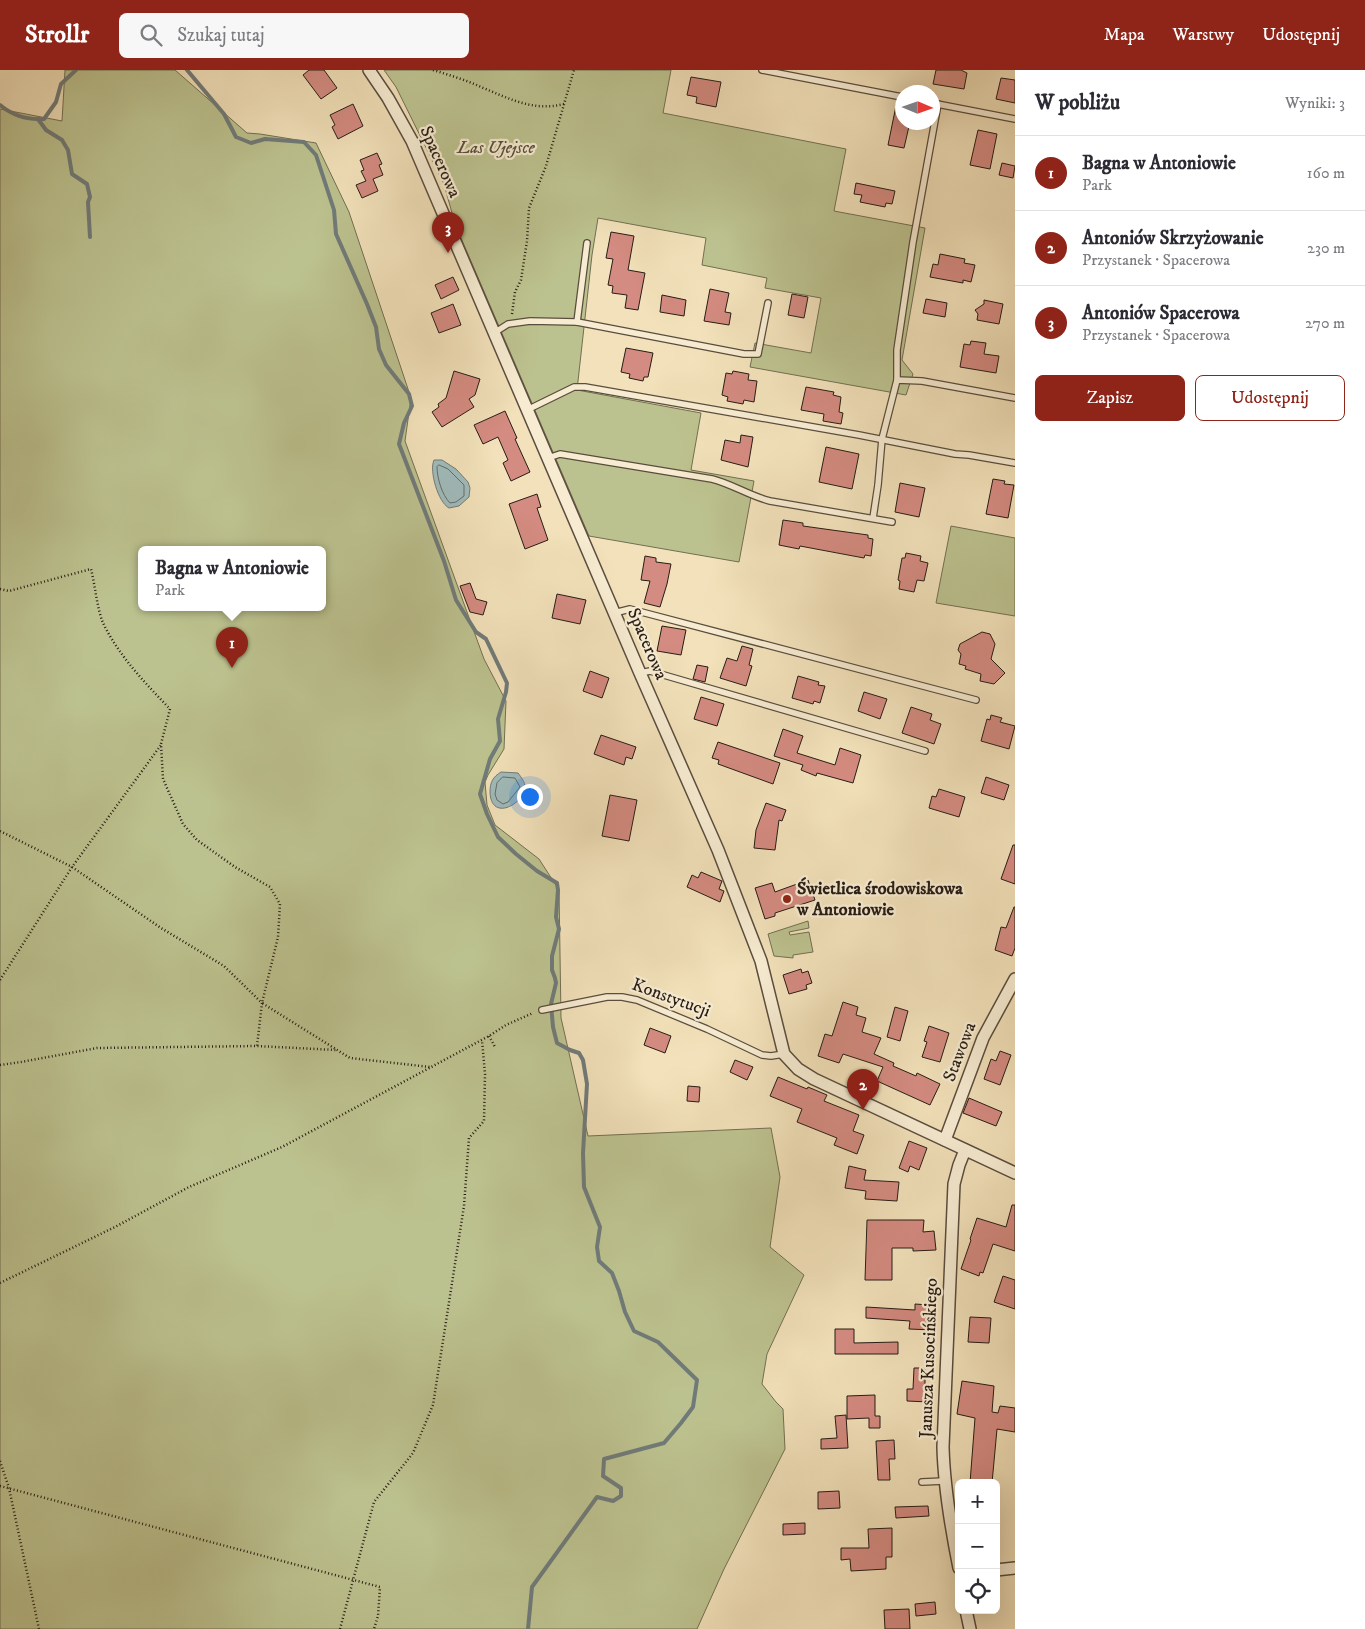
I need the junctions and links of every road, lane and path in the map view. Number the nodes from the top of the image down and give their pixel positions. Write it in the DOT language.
graph roads {
  1 [pos="369,70"];
  2 [pos="433,70"];
  3 [pos="574,70"];
  4 [pos="762,70"];
  5 [pos="895,96"];
  6 [pos="564,104"];
  7 [pos="940,104"];
  8 [pos="1015,119"];
  9 [pos="931,130"];
  10 [pos="587,244"];
  11 [pos="768,303"];
  12 [pos="578,322"];
  13 [pos="508,324"];
  14 [pos="494,333"];
  15 [pos="898,380"];
  16 [pos="1015,398"];
  17 [pos="528,410"];
  18 [pos="882,439"];
  19 [pos="548,458"];
  20 [pos="1015,463"];
  21 [pos="873,518"];
  22 [pos="892,522"];
  23 [pos="0,589"];
  24 [pos="614,613"];
  25 [pos="640,673"];
  26 [pos="976,700"];
  27 [pos="161,744"];
  28 [pos="925,751"];
  29 [pos="0,831"];
  30 [pos="72,866"];
  31 [pos="1015,979"];
  32 [pos="0,980"];
  33 [pos="262,1003"];
  34 [pos="542,1010"];
  35 [pos="489,1036"];
  36 [pos="482,1040"];
  37 [pos="257,1046"];
  38 [pos="494,1047"];
  39 [pos="337,1050"];
  40 [pos="784,1054"];
  41 [pos="0,1065"];
  42 [pos="430,1068"];
  43 [pos="945,1140"];
  44 [pos="965,1150"];
  45 [pos="1015,1173"];
  46 [pos="0,1283"];
  47 [pos="0,1461"];
  48 [pos="944,1481"];
  49 [pos="922,1482"];
  50 [pos="0,1486"];
  51 [pos="9,1488"];
  52 [pos="955,1545"];
  53 [pos="1015,1568"];
  54 [pos="1000,1570"];
  55 [pos="353,1580"];
  56 [pos="967,1614"];
  57 [pos="39,1629"];
  58 [pos="340,1629"];
  59 [pos="374,1629"];
  60 [pos="970,1629"];
  1 -- 14 [label="street, Spacerowa"];
  2 -- 6 [label="path"];
  3 -- 6 [label="path"];
  4 -- 5 [label="lane"];
  6 -- 13 [label="path"];
  7 -- 8 [label="lane"];
  9 -- 15 [label="lane"];
  10 -- 12 [label="lane"];
  11 -- 12 [label="lane"];
  12 -- 13 [label="lane"];
  13 -- 14 [label="lane"];
  14 -- 17 [label="street, Spacerowa"];
  15 -- 16 [label="lane"];
  15 -- 18 [label="lane"];
  17 -- 18 [label="lane"];
  17 -- 19 [label="street, Spacerowa"];
  18 -- 20 [label="lane"];
  18 -- 21 [label="lane"];
  19 -- 21 [label="lane"];
  19 -- 24 [label="street, Spacerowa"];
  21 -- 22 [label="lane"];
  23 -- 27 [label="path"];
  24 -- 25 [label="street, Spacerowa"];
  24 -- 26 [label="lane"];
  25 -- 28 [label="lane"];
  25 -- 40 [label="street, Spacerowa"];
  27 -- 30 [label="path"];
  27 -- 33 [label="path"];
  29 -- 30 [label="path"];
  30 -- 32 [label="path"];
  30 -- 33 [label="path"];
  31 -- 43 [label="street, Stawowa"];
  33 -- 37 [label="path"];
  33 -- 39 [label="path"];
  34 -- 35 [label="path"];
  34 -- 40 [label="lane, Konstytucji"];
  35 -- 36 [label="path"];
  35 -- 38 [label="path"];
  36 -- 42 [label="path"];
  36 -- 55 [label="path"];
  37 -- 39 [label="path"];
  37 -- 41 [label="path"];
  39 -- 42 [label="path"];
  40 -- 43 [label="street"];
  42 -- 46 [label="path"];
  43 -- 44 [label="street"];
  44 -- 45 [label="street"];
  44 -- 48 [label="street, Janusza Kusocińskiego"];
  47 -- 51 [label="path"];
  48 -- 49 [label="lane"];
  48 -- 52 [label="street, Janusza Kusocińskiego"];
  50 -- 51 [label="path"];
  51 -- 55 [label="path"];
  51 -- 57 [label="path"];
  53 -- 54 [label="street"];
  55 -- 58 [label="path"];
  55 -- 59 [label="path"];
  56 -- 60 [label="street"];
}
